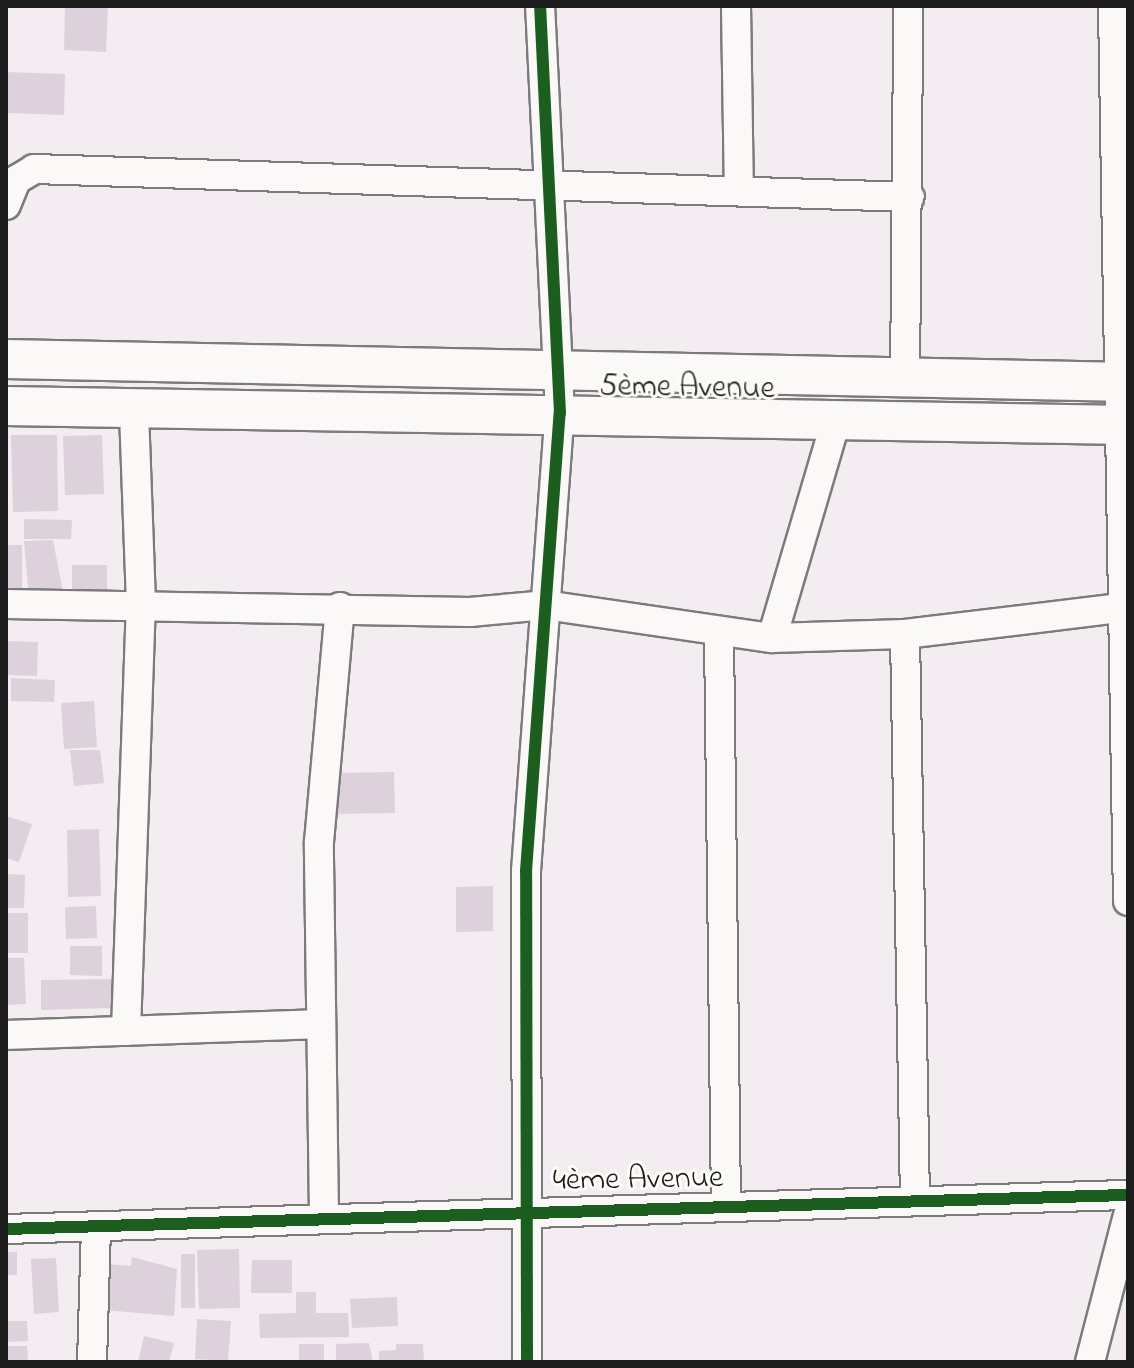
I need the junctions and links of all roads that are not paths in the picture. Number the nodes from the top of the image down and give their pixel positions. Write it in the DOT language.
graph roads {
  1 [pos="540,6"];
  2 [pos="736,6"];
  3 [pos="908,6"];
  4 [pos="1113,6"];
  5 [pos="552,183"];
  6 [pos="739,189"];
  7 [pos="910,197"];
  8 [pos="6,205"];
  9 [pos="6,359"];
  10 [pos="558,370"];
  11 [pos="1123,381"];
  12 [pos="905,382"];
  13 [pos="6,406"];
  14 [pos="134,408"];
  15 [pos="560,413"];
  16 [pos="837,417"];
  17 [pos="1124,424"];
  18 [pos="141,603"];
  19 [pos="6,604"];
  20 [pos="545,605"];
  21 [pos="340,607"];
  22 [pos="1120,608"];
  23 [pos="719,634"];
  24 [pos="905,634"];
  25 [pos="772,638"];
  26 [pos="1128,901"];
  27 [pos="316,1024"];
  28 [pos="126,1031"];
  29 [pos="6,1035"];
  30 [pos="1128,1195"];
  31 [pos="915,1200"];
  32 [pos="726,1205"];
  33 [pos="529,1210"];
  34 [pos="1128,1215"];
  35 [pos="324,1216"];
  36 [pos="96,1226"];
  37 [pos="6,1229"];
  38 [pos="92,1362"];
  39 [pos="527,1362"];
  40 [pos="1090,1362"];
  1 -- 5 [label="street"];
  2 -- 6 [label="street"];
  3 -- 7 [label="street"];
  4 -- 11 [label="street"];
  5 -- 6 [label="street"];
  5 -- 8 [label="street"];
  5 -- 10 [label="street"];
  6 -- 7 [label="street"];
  7 -- 12 [label="street"];
  9 -- 10 [label="street, 5ème Avenue"];
  10 -- 12 [label="street, 5ème Avenue"];
  10 -- 15 [label="street"];
  11 -- 12 [label="street, 5ème Avenue"];
  11 -- 17 [label="street"];
  13 -- 14 [label="street, 5ème Avenue"];
  14 -- 15 [label="street, 5ème Avenue"];
  14 -- 18 [label="street"];
  15 -- 16 [label="street, 5ème Avenue"];
  15 -- 20 [label="street"];
  16 -- 17 [label="street, 5ème Avenue"];
  16 -- 25 [label="street"];
  17 -- 22 [label="street"];
  18 -- 19 [label="street"];
  18 -- 21 [label="street"];
  18 -- 28 [label="street"];
  20 -- 21 [label="street"];
  20 -- 23 [label="street"];
  20 -- 33 [label="street"];
  21 -- 27 [label="street"];
  22 -- 24 [label="street"];
  22 -- 26 [label="street"];
  23 -- 25 [label="street"];
  23 -- 32 [label="street"];
  24 -- 25 [label="street"];
  24 -- 31 [label="street"];
  27 -- 28 [label="street"];
  27 -- 35 [label="street"];
  28 -- 29 [label="street"];
  30 -- 31 [label="street, 4ème Avenue"];
  31 -- 32 [label="street, 4ème Avenue"];
  32 -- 33 [label="street, 4ème Avenue"];
  33 -- 35 [label="street, 4ème Avenue"];
  33 -- 39 [label="street"];
  34 -- 40 [label="street"];
  35 -- 36 [label="street, 4ème Avenue"];
  36 -- 37 [label="street, 4ème Avenue"];
  36 -- 38 [label="street"];
}
